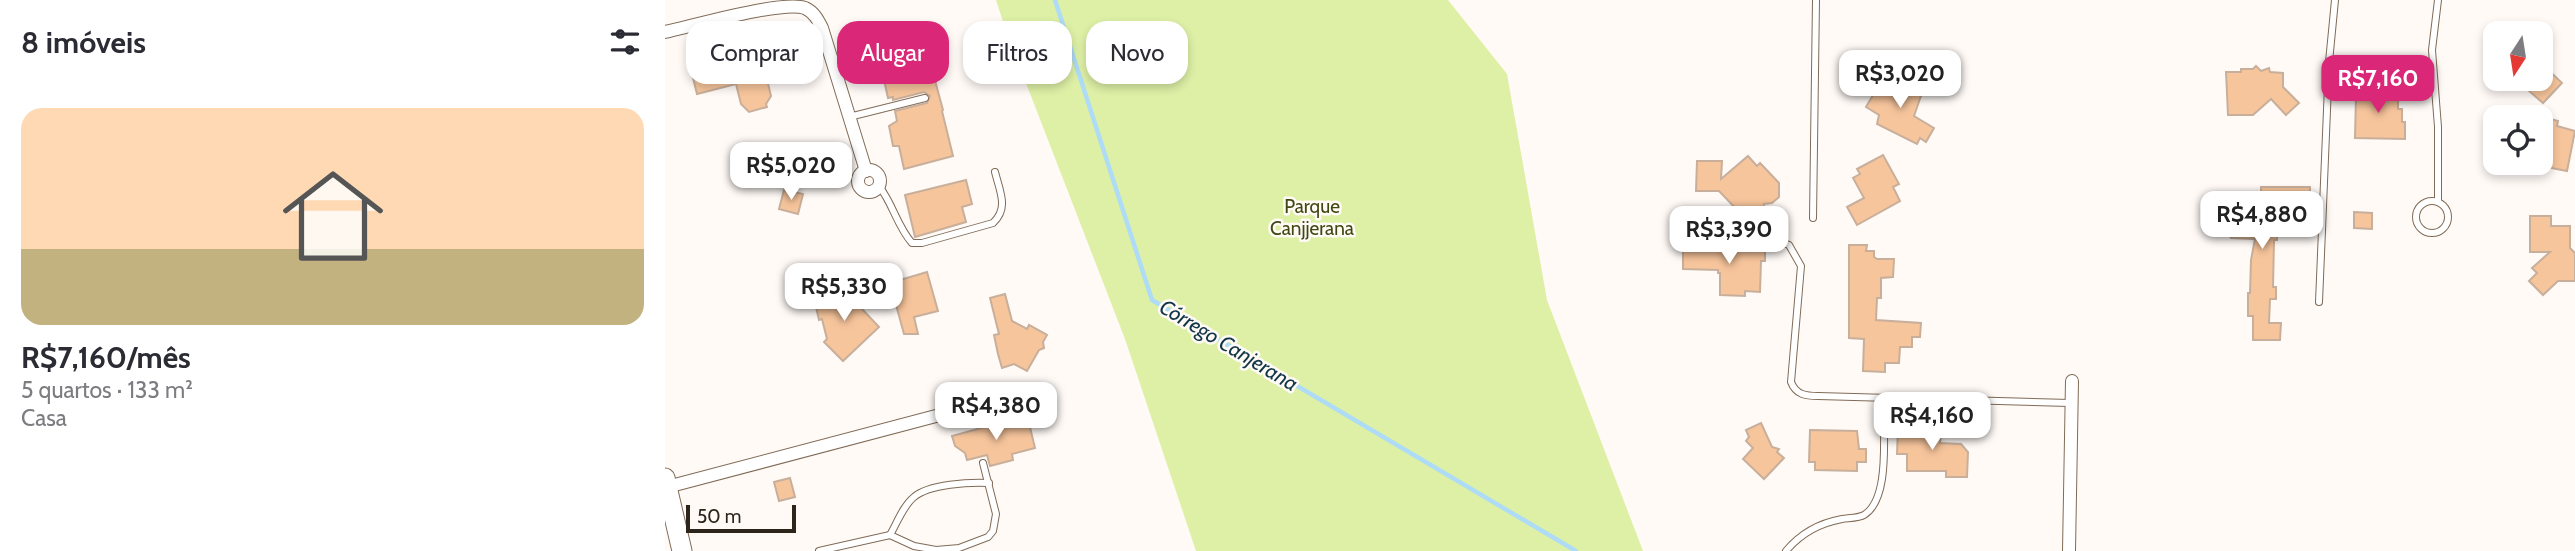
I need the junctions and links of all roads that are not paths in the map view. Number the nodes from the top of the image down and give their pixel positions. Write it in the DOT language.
graph roads {
  1 [pos="1816,0"];
  2 [pos="2335,0"];
  3 [pos="2438,0"];
  4 [pos="665,32"];
  5 [pos="925,98"];
  6 [pos="849,117"];
  7 [pos="995,172"];
  8 [pos="879,186"];
  9 [pos="2438,201"];
  10 [pos="1813,218"];
  11 [pos="1752,230"];
  12 [pos="2319,302"];
  13 [pos="2072,381"];
  14 [pos="2070,402"];
  15 [pos="970,407"];
  16 [pos="1884,427"];
  17 [pos="983,463"];
  18 [pos="989,482"];
  19 [pos="666,483"];
  20 [pos="890,535"];
  21 [pos="675,539"];
  22 [pos="819,551"];
  23 [pos="1786,551"];
  24 [pos="2069,551"];
  1 -- 10 [label="lane"];
  2 -- 12 [label="lane"];
  3 -- 9 [label="lane"];
  4 -- 6 [label="street"];
  5 -- 6 [label="lane"];
  6 -- 8 [label="street"];
  7 -- 8 [label="lane"];
  9 -- 9 [label="lane"];
  11 -- 14 [label="lane"];
  13 -- 14 [label="street"];
  14 -- 24 [label="street"];
  15 -- 19 [label="street"];
  16 -- 23 [label="lane"];
  17 -- 18 [label="lane"];
  18 -- 20 [label="lane"];
  18 -- 20 [label="lane"];
  19 -- 21 [label="street"];
  20 -- 22 [label="lane"];
}
